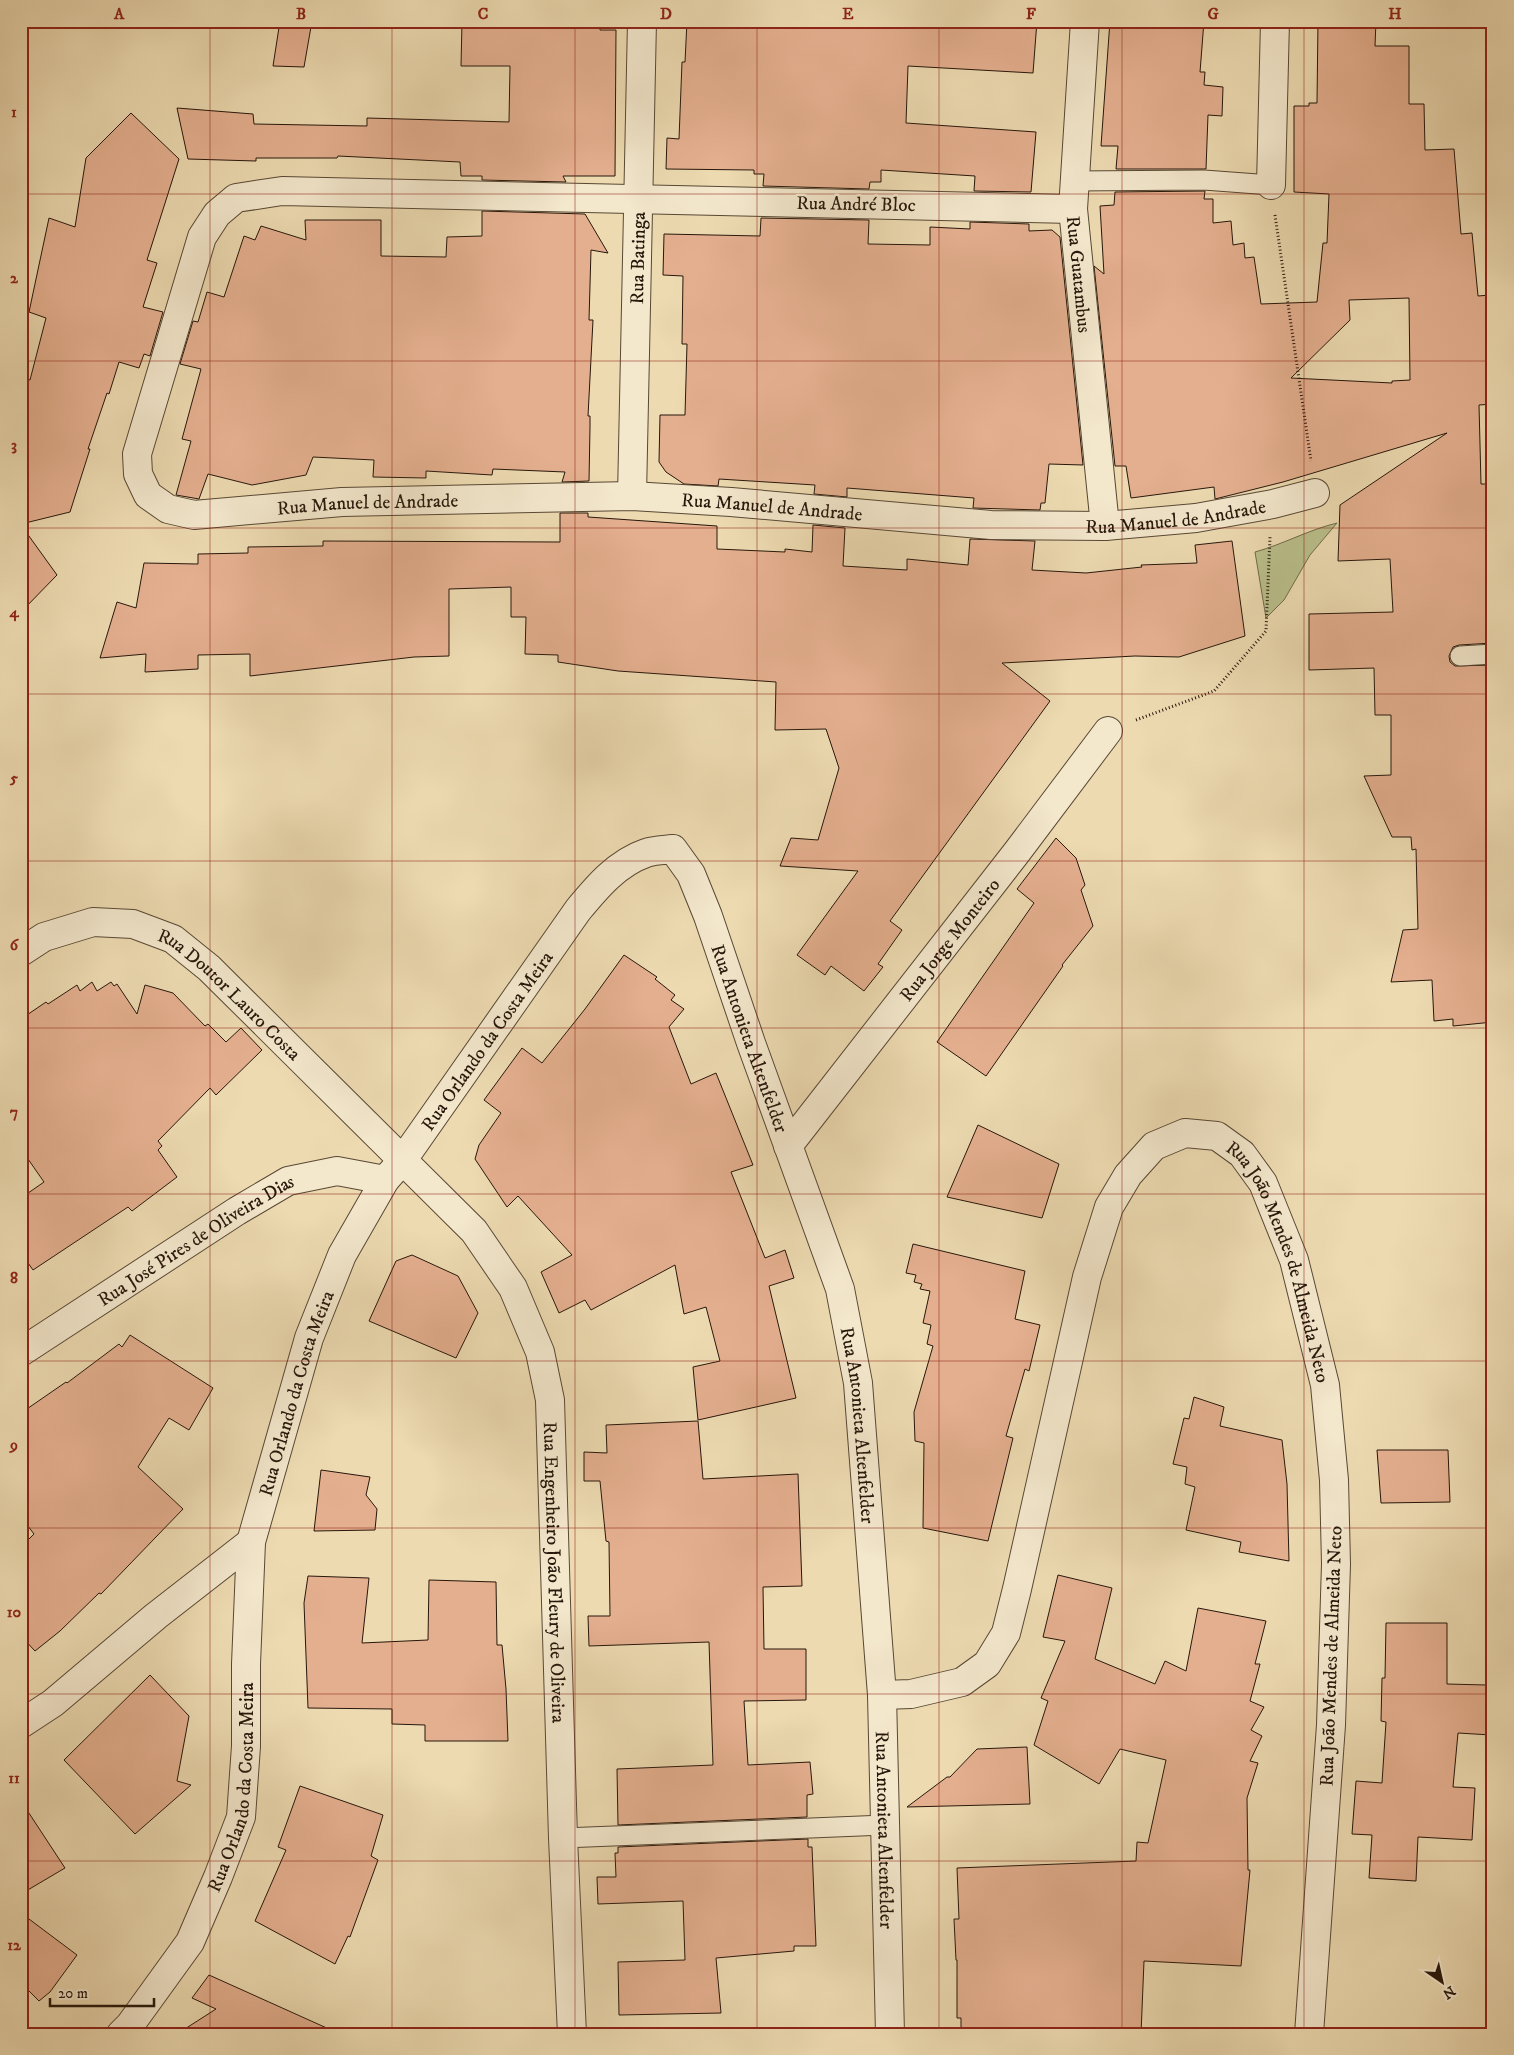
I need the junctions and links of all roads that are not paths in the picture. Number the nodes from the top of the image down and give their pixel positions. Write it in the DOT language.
graph roads {
  1 [pos="642,21"];
  2 [pos="1085,21"];
  3 [pos="1275,21"];
  4 [pos="1075,181"];
  5 [pos="1271,185"];
  6 [pos="639,199"];
  7 [pos="1073,209"];
  8 [pos="1315,493"];
  9 [pos="632,496"];
  10 [pos="1105,526"];
  11 [pos="1493,654"];
  12 [pos="1460,656"];
  13 [pos="1108,731"];
  14 [pos="673,849"];
  15 [pos="21,952"];
  16 [pos="788,1146"];
  17 [pos="393,1170"];
  18 [pos="21,1352"];
  19 [pos="251,1542"];
  20 [pos="882,1695"];
  21 [pos="21,1724"];
  22 [pos="885,1825"];
  23 [pos="563,1838"];
  24 [pos="121,2034"];
  25 [pos="572,2034"];
  26 [pos="890,2034"];
  27 [pos="1309,2034"];
  1 -- 6 [label="street, Rua Batinga"];
  2 -- 4 [label="street, Rua Guatambus"];
  3 -- 5 [label="street"];
  4 -- 5 [label="lane"];
  4 -- 7 [label="street, Rua Guatambus"];
  6 -- 7 [label="street, Rua André Bloc"];
  6 -- 9 [label="street, Rua Batinga"];
  6 -- 9 [label="street, Rua Manuel de Andrade"];
  7 -- 10 [label="street, Rua Guatambus"];
  8 -- 10 [label="street, Rua Manuel de Andrade"];
  9 -- 10 [label="street, Rua Manuel de Andrade"];
  11 -- 12 [label="lane"];
  13 -- 16 [label="street, Rua Jorge Monteiro"];
  14 -- 16 [label="street, Rua Antonieta Altenfelder"];
  14 -- 17 [label="street, Rua Orlando da Costa Meira"];
  15 -- 17 [label="street, Rua Doutor Lauro Costa"];
  16 -- 20 [label="street, Rua Antonieta Altenfelder"];
  17 -- 18 [label="street, Rua José Pires de Oliveira Dias"];
  17 -- 19 [label="street, Rua Orlando da Costa Meira"];
  17 -- 23 [label="street, Rua Engenheiro João Fleury de Oliveira"];
  19 -- 21 [label="street"];
  19 -- 24 [label="street, Rua Orlando da Costa Meira"];
  20 -- 22 [label="street, Rua Antonieta Altenfelder"];
  20 -- 27 [label="street, Rua João Mendes de Almeida Neto"];
  22 -- 23 [label="lane"];
  22 -- 26 [label="street, Rua Antonieta Altenfelder"];
  23 -- 25 [label="street, Rua Engenheiro João Fleury de Oliveira"];
}
